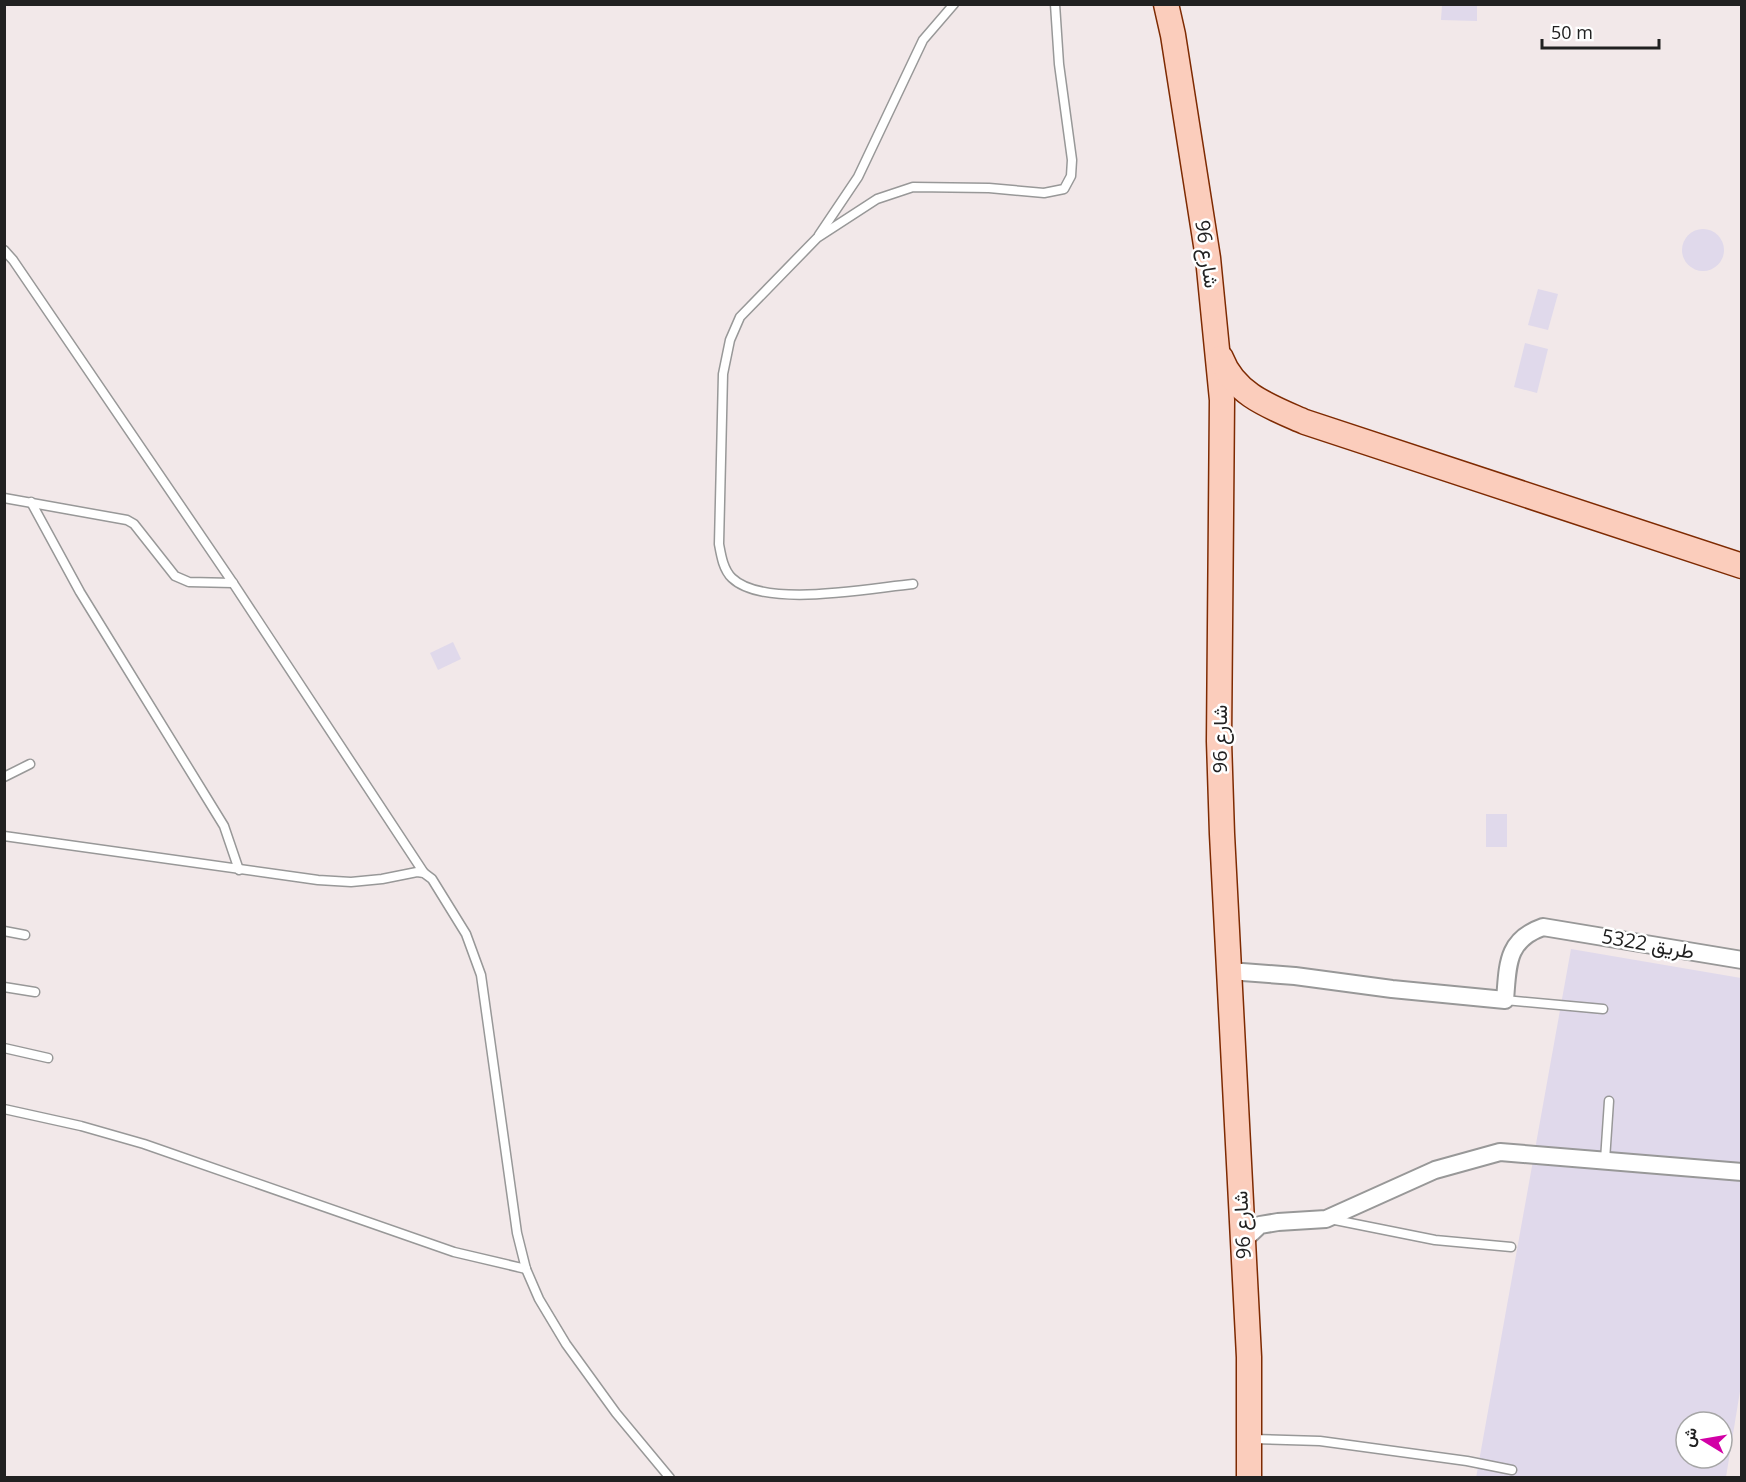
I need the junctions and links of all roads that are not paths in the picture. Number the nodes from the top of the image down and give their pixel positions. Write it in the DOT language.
graph roads {
  1 [pos="954,4"];
  2 [pos="1054,4"];
  3 [pos="1154,4"];
  4 [pos="1166,4"];
  5 [pos="817,238"];
  6 [pos="4,250"];
  7 [pos="1218,350"];
  8 [pos="1305,422"];
  9 [pos="1222,443"];
  10 [pos="4,498"];
  11 [pos="31,502"];
  12 [pos="1742,566"];
  13 [pos="233,583"];
  14 [pos="913,584"];
  15 [pos="30,764"];
  16 [pos="4,777"];
  17 [pos="4,836"];
  18 [pos="239,870"];
  19 [pos="424,873"];
  20 [pos="4,931"];
  21 [pos="25,935"];
  22 [pos="1742,960"];
  23 [pos="1229,971"];
  24 [pos="4,987"];
  25 [pos="35,992"];
  26 [pos="1504,1000"];
  27 [pos="1603,1010"];
  28 [pos="4,1048"];
  29 [pos="48,1058"];
  30 [pos="1609,1101"];
  31 [pos="4,1108"];
  32 [pos="1605,1160"];
  33 [pos="1742,1172"];
  34 [pos="1326,1219"];
  35 [pos="1243,1241"];
  36 [pos="1511,1247"];
  37 [pos="526,1269"];
  38 [pos="1249,1439"];
  39 [pos="1512,1470"];
  40 [pos="670,1478"];
  41 [pos="1239,1478"];
  42 [pos="1249,1478"];
  1 -- 5 [label="lane"];
  2 -- 5 [label="lane"];
  3 -- 41 [label="street, شارع 96"];
  4 -- 7 [label="street, شارع 96"];
  5 -- 14 [label="lane"];
  6 -- 13 [label="lane"];
  7 -- 8 [label="street"];
  7 -- 9 [label="street, شارع 96"];
  8 -- 9 [label="street"];
  8 -- 12 [label="street"];
  9 -- 23 [label="street, شارع 96"];
  10 -- 11 [label="lane"];
  11 -- 13 [label="lane"];
  11 -- 18 [label="lane"];
  13 -- 19 [label="lane"];
  15 -- 16 [label="lane"];
  17 -- 18 [label="lane"];
  18 -- 19 [label="lane"];
  19 -- 37 [label="lane"];
  20 -- 21 [label="lane"];
  22 -- 26 [label="street, طريق 5322"];
  23 -- 26 [label="street"];
  23 -- 35 [label="street, شارع 96"];
  24 -- 25 [label="lane"];
  26 -- 27 [label="lane"];
  28 -- 29 [label="lane"];
  30 -- 32 [label="lane"];
  31 -- 37 [label="lane"];
  32 -- 33 [label="street"];
  32 -- 34 [label="street"];
  34 -- 35 [label="street"];
  34 -- 36 [label="lane"];
  35 -- 38 [label="street, شارع 96"];
  37 -- 40 [label="lane"];
  38 -- 39 [label="lane"];
  38 -- 42 [label="street, شارع 96"];
}
